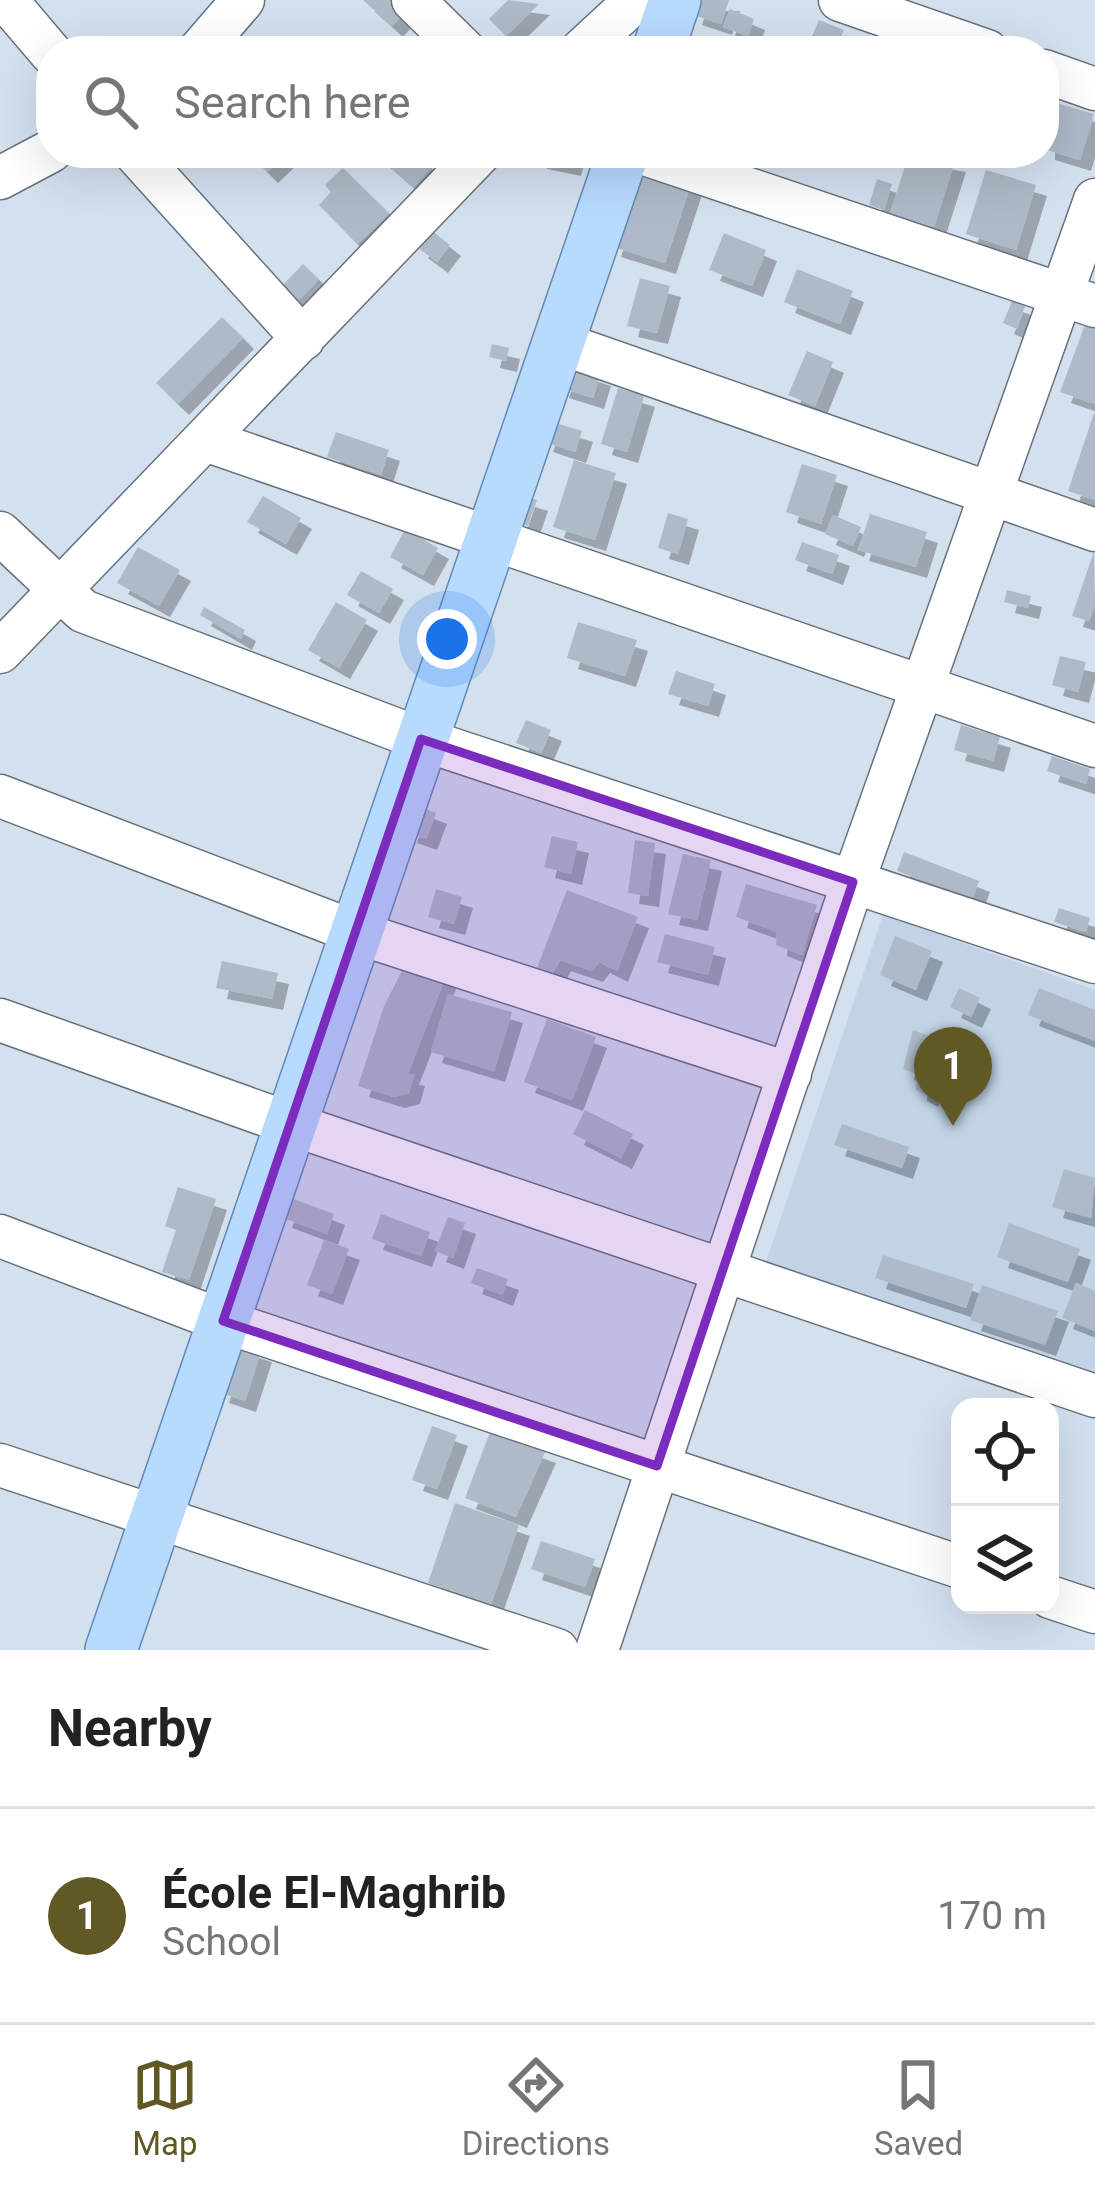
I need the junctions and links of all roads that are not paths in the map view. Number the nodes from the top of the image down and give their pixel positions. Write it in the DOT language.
graph roads {
  1 [pos="6,0"];
  2 [pos="243,0"];
  3 [pos="413,0"];
  4 [pos="636,0"];
  5 [pos="675,0"];
  6 [pos="840,0"];
  7 [pos="37,36"];
  8 [pos="212,36"];
  9 [pos="450,36"];
  10 [pos="597,36"];
  11 [pos="663,36"];
  12 [pos="944,36"];
  13 [pos="1059,76"];
  14 [pos="1095,88"];
  15 [pos="36,159"];
  16 [pos="148,168"];
  17 [pos="465,168"];
  18 [pos="618,168"];
  19 [pos="686,168"];
  20 [pos="0,178"];
  21 [pos="1095,200"];
  22 [pos="1080,302"];
  23 [pos="303,340"];
  24 [pos="557,342"];
  25 [pos="206,440"];
  26 [pos="989,497"];
  27 [pos="1095,530"];
  28 [pos="0,533"];
  29 [pos="490,538"];
  30 [pos="59,591"];
  31 [pos="0,652"];
  32 [pos="924,688"];
  33 [pos="421,739"];
  34 [pos="1095,746"];
  35 [pos="0,796"];
  36 [pos="854,882"];
  37 [pos="355,932"];
  38 [pos="1095,962"];
  39 [pos="0,1020"];
  40 [pos="790,1074"];
  41 [pos="291,1124"];
  42 [pos="0,1236"];
  43 [pos="722,1271"];
  44 [pos="223,1321"];
  45 [pos="1095,1396"];
  46 [pos="0,1465"];
  47 [pos="657,1466"];
  48 [pos="154,1518"];
  49 [pos="951,1564"];
  50 [pos="1059,1601"];
  51 [pos="1095,1612"];
  52 [pos="111,1650"];
  53 [pos="557,1650"];
  54 [pos="597,1650"];
  1 -- 7 [label="street"];
  2 -- 8 [label="street"];
  3 -- 9 [label="street"];
  4 -- 10 [label="street"];
  5 -- 11 [label="main road"];
  6 -- 12 [label="street"];
  13 -- 14 [label="street"];
  15 -- 20 [label="street"];
  16 -- 23 [label="street"];
  17 -- 23 [label="street"];
  18 -- 24 [label="main road"];
  19 -- 22 [label="street"];
  21 -- 22 [label="street"];
  22 -- 26 [label="street"];
  23 -- 25 [label="street"];
  24 -- 26 [label="street"];
  24 -- 29 [label="main road"];
  25 -- 29 [label="street"];
  25 -- 30 [label="street"];
  26 -- 27 [label="street"];
  26 -- 32 [label="street"];
  28 -- 30 [label="street"];
  29 -- 32 [label="street"];
  29 -- 33 [label="main road"];
  30 -- 31 [label="street"];
  30 -- 33 [label="street"];
  32 -- 34 [label="street"];
  32 -- 36 [label="street"];
  33 -- 36 [label="street"];
  33 -- 37 [label="main road"];
  35 -- 37 [label="street"];
  36 -- 38 [label="street"];
  36 -- 40 [label="street"];
  37 -- 40 [label="street"];
  37 -- 41 [label="main road"];
  39 -- 41 [label="street"];
  40 -- 43 [label="street"];
  41 -- 43 [label="street"];
  41 -- 44 [label="main road"];
  42 -- 44 [label="street"];
  43 -- 45 [label="street"];
  43 -- 47 [label="street"];
  44 -- 47 [label="street"];
  44 -- 48 [label="main road"];
  46 -- 48 [label="street"];
  47 -- 49 [label="street"];
  47 -- 54 [label="street"];
  48 -- 52 [label="main road"];
  48 -- 53 [label="street"];
  50 -- 51 [label="street"];
}
